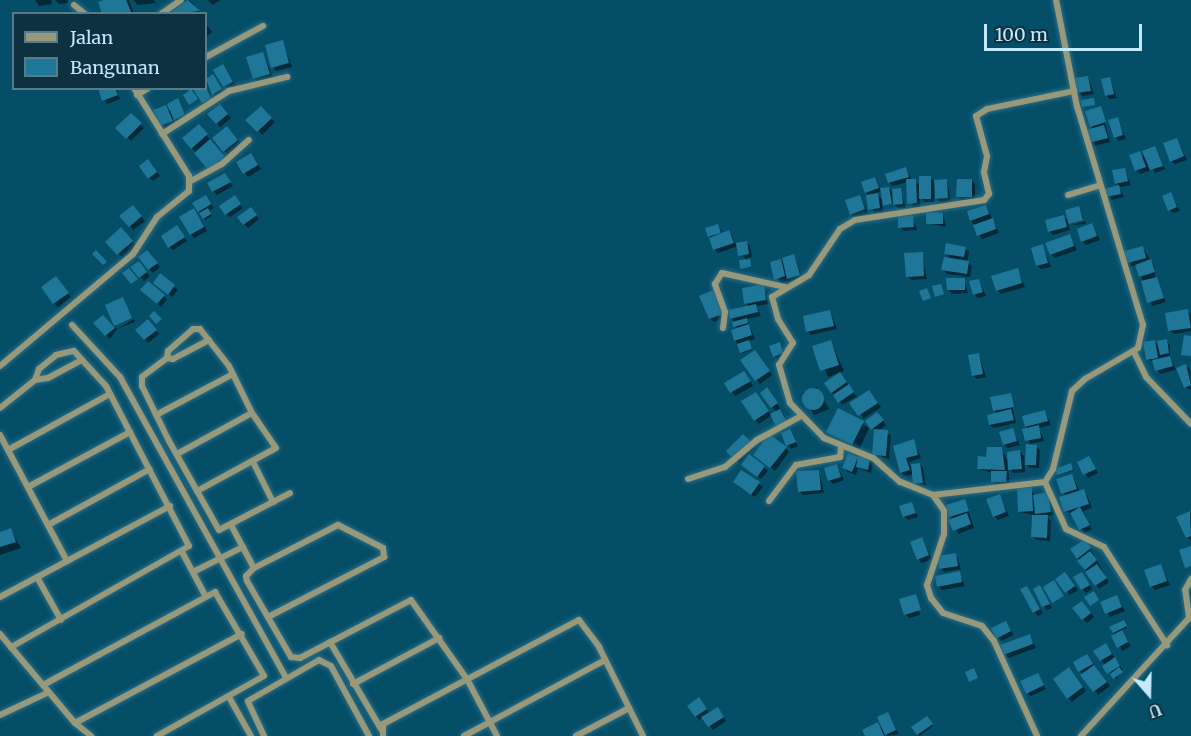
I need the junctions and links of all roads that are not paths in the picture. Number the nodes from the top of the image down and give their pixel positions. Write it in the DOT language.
graph roads {
  1 [pos="180,0"];
  2 [pos="1056,0"];
  3 [pos="74,5"];
  4 [pos="83,12"];
  5 [pos="164,12"];
  6 [pos="263,26"];
  7 [pos="207,56"];
  8 [pos="287,77"];
  9 [pos="1074,91"];
  10 [pos="135,92"];
  11 [pos="162,134"];
  12 [pos="249,140"];
  13 [pos="191,181"];
  14 [pos="1098,186"];
  15 [pos="1068,195"];
  16 [pos="785,287"];
  17 [pos="72,326"];
  18 [pos="723,328"];
  19 [pos="209,340"];
  20 [pos="1134,352"];
  21 [pos="167,358"];
  22 [pos="82,360"];
  23 [pos="0,366"];
  24 [pos="233,374"];
  25 [pos="35,380"];
  26 [pos="110,394"];
  27 [pos="0,408"];
  28 [pos="252,413"];
  29 [pos="156,415"];
  30 [pos="801,416"];
  31 [pos="1191,424"];
  32 [pos="130,432"];
  33 [pos="0,435"];
  34 [pos="841,448"];
  35 [pos="8,450"];
  36 [pos="177,454"];
  37 [pos="253,462"];
  38 [pos="150,469"];
  39 [pos="688,479"];
  40 [pos="1045,482"];
  41 [pos="28,487"];
  42 [pos="197,491"];
  43 [pos="290,493"];
  44 [pos="933,495"];
  45 [pos="769,501"];
  46 [pos="273,502"];
  47 [pos="170,506"];
  48 [pos="48,525"];
  49 [pos="231,525"];
  50 [pos="243,547"];
  51 [pos="182,552"];
  52 [pos="217,560"];
  53 [pos="67,561"];
  54 [pos="254,568"];
  55 [pos="193,572"];
  56 [pos="37,577"];
  57 [pos="1191,579"];
  58 [pos="205,595"];
  59 [pos="0,597"];
  60 [pos="1190,616"];
  61 [pos="268,617"];
  62 [pos="61,620"];
  63 [pos="0,634"];
  64 [pos="242,634"];
  65 [pos="440,638"];
  66 [pos="330,642"];
  67 [pos="1167,645"];
  68 [pos="11,647"];
  69 [pos="605,660"];
  70 [pos="286,678"];
  71 [pos="467,679"];
  72 [pos="353,684"];
  73 [pos="43,685"];
  74 [pos="49,692"];
  75 [pos="229,697"];
  76 [pos="628,708"];
  77 [pos="0,715"];
  78 [pos="490,722"];
  79 [pos="75,723"];
  80 [pos="382,733"];
  81 [pos="92,736"];
  82 [pos="157,736"];
  83 [pos="251,736"];
  84 [pos="264,736"];
  85 [pos="369,736"];
  86 [pos="464,736"];
  87 [pos="497,736"];
  88 [pos="576,736"];
  89 [pos="643,736"];
  90 [pos="1037,736"];
  91 [pos="1081,736"];
  1 -- 5 [label="street"];
  2 -- 9 [label="street"];
  3 -- 4 [label="street"];
  6 -- 7 [label="street"];
  8 -- 11 [label="street"];
  9 -- 14 [label="street"];
  9 -- 16 [label="street"];
  10 -- 11 [label="street"];
  11 -- 13 [label="street"];
  12 -- 13 [label="street"];
  13 -- 23 [label="street"];
  14 -- 15 [label="street"];
  14 -- 20 [label="street"];
  16 -- 18 [label="street"];
  16 -- 30 [label="street"];
  17 -- 52 [label="street"];
  19 -- 21 [label="street"];
  19 -- 21 [label="street"];
  19 -- 24 [label="street"];
  20 -- 31 [label="street"];
  20 -- 40 [label="street"];
  21 -- 29 [label="street"];
  22 -- 25 [label="street"];
  22 -- 25 [label="street"];
  22 -- 26 [label="street"];
  24 -- 28 [label="street"];
  24 -- 29 [label="street"];
  25 -- 27 [label="street"];
  26 -- 32 [label="street"];
  26 -- 35 [label="street"];
  28 -- 36 [label="street"];
  28 -- 37 [label="street"];
  29 -- 36 [label="street"];
  30 -- 34 [label="street"];
  30 -- 39 [label="street"];
  32 -- 38 [label="street"];
  32 -- 41 [label="street"];
  33 -- 35 [label="street"];
  34 -- 44 [label="street"];
  34 -- 45 [label="street"];
  35 -- 41 [label="street"];
  36 -- 42 [label="street"];
  37 -- 42 [label="street"];
  37 -- 46 [label="street"];
  38 -- 47 [label="street"];
  38 -- 48 [label="street"];
  40 -- 44 [label="street"];
  40 -- 67 [label="street"];
  41 -- 48 [label="street"];
  42 -- 49 [label="street"];
  43 -- 46 [label="street"];
  44 -- 90 [label="street"];
  46 -- 49 [label="street"];
  47 -- 51 [label="street"];
  47 -- 53 [label="street"];
  48 -- 53 [label="street"];
  49 -- 50 [label="street"];
  50 -- 52 [label="street"];
  50 -- 54 [label="street"];
  51 -- 55 [label="street"];
  51 -- 62 [label="street"];
  52 -- 55 [label="street"];
  52 -- 70 [label="street"];
  53 -- 56 [label="street"];
  54 -- 61 [label="street"];
  54 -- 61 [label="street"];
  55 -- 58 [label="street"];
  56 -- 59 [label="street"];
  56 -- 62 [label="street"];
  57 -- 60 [label="street"];
  58 -- 64 [label="street"];
  58 -- 73 [label="street"];
  60 -- 67 [label="street"];
  61 -- 66 [label="street"];
  62 -- 68 [label="street"];
  63 -- 68 [label="street"];
  64 -- 75 [label="street"];
  64 -- 79 [label="street"];
  65 -- 66 [label="street"];
  65 -- 71 [label="street"];
  65 -- 72 [label="street"];
  66 -- 72 [label="street"];
  67 -- 91 [label="street"];
  68 -- 73 [label="street"];
  69 -- 71 [label="street"];
  69 -- 76 [label="street"];
  69 -- 78 [label="street"];
  70 -- 84 [label="street"];
  70 -- 85 [label="street"];
  71 -- 78 [label="street"];
  71 -- 80 [label="street"];
  72 -- 80 [label="street"];
  73 -- 74 [label="street"];
  74 -- 77 [label="street"];
  74 -- 79 [label="street"];
  75 -- 82 [label="street"];
  75 -- 83 [label="street"];
  76 -- 88 [label="street"];
  76 -- 89 [label="street"];
  78 -- 86 [label="street"];
  78 -- 87 [label="street"];
  79 -- 81 [label="street"];
}
